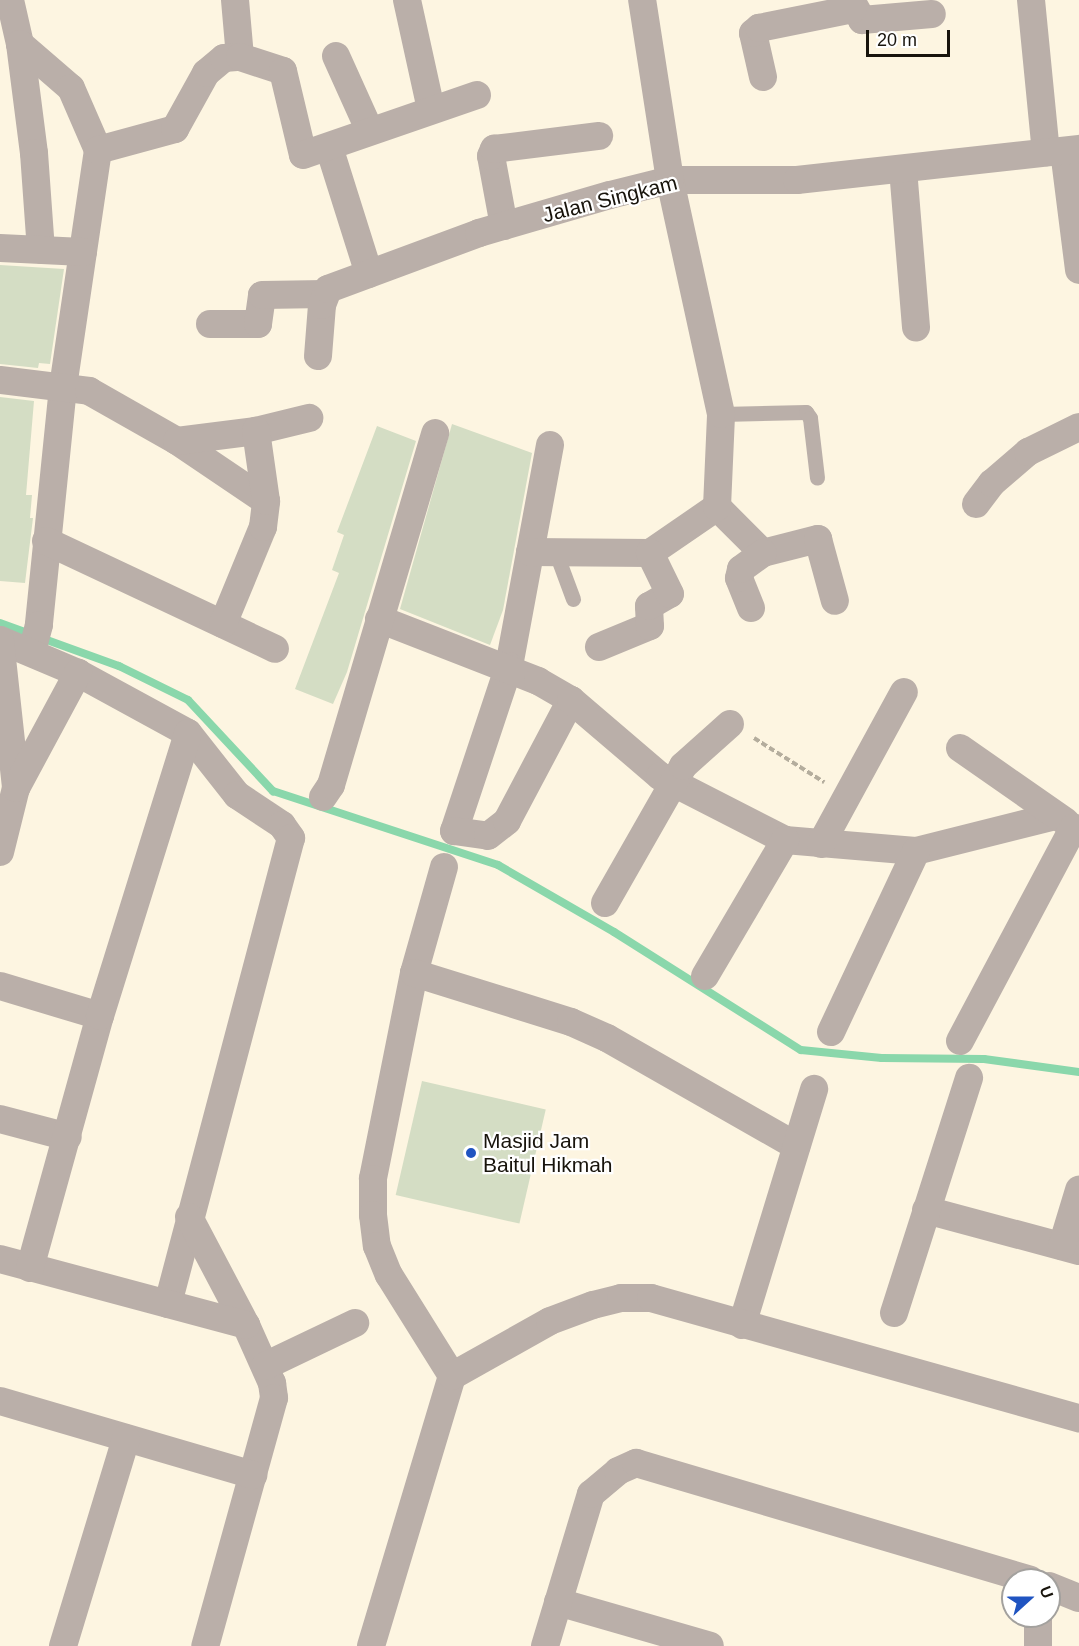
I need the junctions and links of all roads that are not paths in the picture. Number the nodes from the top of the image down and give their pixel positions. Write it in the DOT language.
graph roads {
  1 [pos="10,0"];
  2 [pos="235,0"];
  3 [pos="407,0"];
  4 [pos="642,0"];
  5 [pos="1031,0"];
  6 [pos="852,5"];
  7 [pos="932,14"];
  8 [pos="20,44"];
  9 [pos="336,56"];
  10 [pos="240,57"];
  11 [pos="763,77"];
  12 [pos="477,95"];
  13 [pos="431,109"];
  14 [pos="369,129"];
  15 [pos="598,136"];
  16 [pos="329,147"];
  17 [pos="98,150"];
  18 [pos="1063,151"];
  19 [pos="903,169"];
  20 [pos="670,180"];
  21 [pos="504,226"];
  22 [pos="0,248"];
  23 [pos="41,250"];
  24 [pos="83,252"];
  25 [pos="1079,270"];
  26 [pos="369,274"];
  27 [pos="325,294"];
  28 [pos="210,324"];
  29 [pos="916,327"];
  30 [pos="318,356"];
  31 [pos="0,380"];
  32 [pos="63,387"];
  33 [pos="721,414"];
  34 [pos="309,418"];
  35 [pos="1079,427"];
  36 [pos="256,431"];
  37 [pos="435,434"];
  38 [pos="177,441"];
  39 [pos="550,445"];
  40 [pos="818,478"];
  41 [pos="266,501"];
  42 [pos="976,504"];
  43 [pos="717,507"];
  44 [pos="46,542"];
  45 [pos="543,552"];
  46 [pos="650,553"];
  47 [pos="763,553"];
  48 [pos="573,599"];
  49 [pos="834,601"];
  50 [pos="751,608"];
  51 [pos="379,619"];
  52 [pos="223,624"];
  53 [pos="0,640"];
  54 [pos="35,640"];
  55 [pos="600,647"];
  56 [pos="275,649"];
  57 [pos="509,666"];
  58 [pos="78,673"];
  59 [pos="904,692"];
  60 [pos="570,700"];
  61 [pos="730,724"];
  62 [pos="188,734"];
  63 [pos="960,748"];
  64 [pos="673,784"];
  65 [pos="16,788"];
  66 [pos="323,797"];
  67 [pos="1069,824"];
  68 [pos="785,840"];
  69 [pos="821,844"];
  70 [pos="916,851"];
  71 [pos="0,852"];
  72 [pos="444,867"];
  73 [pos="605,903"];
  74 [pos="414,973"];
  75 [pos="705,976"];
  76 [pos="0,986"];
  77 [pos="100,1016"];
  78 [pos="831,1032"];
  79 [pos="960,1041"];
  80 [pos="969,1078"];
  81 [pos="814,1089"];
  82 [pos="0,1119"];
  83 [pos="68,1137"];
  84 [pos="796,1146"];
  85 [pos="1079,1190"];
  86 [pos="926,1210"];
  87 [pos="189,1217"];
  88 [pos="1071,1248"];
  89 [pos="0,1259"];
  90 [pos="30,1268"];
  91 [pos="168,1304"];
  92 [pos="894,1313"];
  93 [pos="355,1323"];
  94 [pos="246,1325"];
  95 [pos="742,1325"];
  96 [pos="265,1366"];
  97 [pos="452,1377"];
  98 [pos="0,1401"];
  99 [pos="1079,1418"];
  100 [pos="126,1438"];
  101 [pos="253,1475"];
  102 [pos="1001,1571"];
  103 [pos="1061,1591"];
  104 [pos="1079,1598"];
  105 [pos="558,1602"];
  106 [pos="1038,1628"];
  107 [pos="63,1646"];
  108 [pos="205,1646"];
  109 [pos="371,1646"];
  110 [pos="544,1646"];
  111 [pos="710,1646"];
  112 [pos="1038,1646"];
  1 -- 8 [label="street"];
  2 -- 10 [label="street"];
  3 -- 13 [label="street"];
  4 -- 20 [label="street"];
  5 -- 18 [label="street"];
  6 -- 7 [label="street"];
  6 -- 11 [label="street"];
  8 -- 17 [label="street"];
  8 -- 23 [label="street"];
  9 -- 14 [label="street"];
  10 -- 16 [label="street"];
  10 -- 17 [label="street"];
  12 -- 13 [label="street"];
  13 -- 14 [label="street"];
  14 -- 16 [label="street"];
  15 -- 21 [label="street"];
  16 -- 26 [label="street"];
  17 -- 24 [label="street"];
  18 -- 19 [label="street, Jalan Singkam"];
  18 -- 25 [label="street"];
  19 -- 20 [label="street, Jalan Singkam"];
  19 -- 29 [label="street"];
  20 -- 21 [label="street, Jalan Singkam"];
  20 -- 33 [label="street"];
  21 -- 26 [label="street, Jalan Singkam"];
  22 -- 23 [label="street"];
  23 -- 24 [label="street"];
  24 -- 32 [label="street"];
  26 -- 27 [label="street, Jalan Singkam"];
  27 -- 28 [label="street"];
  27 -- 30 [label="street"];
  31 -- 32 [label="street"];
  32 -- 38 [label="street"];
  32 -- 44 [label="street"];
  33 -- 40 [label="lane"];
  33 -- 43 [label="street"];
  34 -- 36 [label="street"];
  35 -- 42 [label="street"];
  36 -- 38 [label="street"];
  36 -- 41 [label="street"];
  37 -- 51 [label="street"];
  38 -- 41 [label="street"];
  39 -- 45 [label="street"];
  41 -- 52 [label="street"];
  43 -- 46 [label="street"];
  43 -- 47 [label="street"];
  44 -- 52 [label="street"];
  44 -- 54 [label="street"];
  45 -- 46 [label="street"];
  45 -- 48 [label="lane"];
  45 -- 57 [label="street"];
  46 -- 55 [label="street"];
  47 -- 49 [label="street"];
  47 -- 50 [label="street"];
  51 -- 57 [label="street"];
  51 -- 66 [label="street"];
  52 -- 56 [label="street"];
  53 -- 54 [label="street"];
  53 -- 65 [label="street"];
  54 -- 58 [label="street"];
  57 -- 60 [label="street"];
  57 -- 60 [label="street"];
  58 -- 62 [label="street"];
  58 -- 65 [label="street"];
  59 -- 69 [label="street"];
  60 -- 64 [label="street"];
  61 -- 64 [label="street"];
  62 -- 77 [label="street"];
  62 -- 87 [label="street"];
  63 -- 67 [label="street"];
  64 -- 68 [label="street"];
  64 -- 73 [label="street"];
  65 -- 71 [label="street"];
  67 -- 70 [label="street"];
  67 -- 79 [label="street"];
  68 -- 69 [label="street"];
  68 -- 75 [label="street"];
  69 -- 70 [label="street"];
  70 -- 78 [label="street"];
  72 -- 74 [label="street"];
  74 -- 84 [label="street"];
  74 -- 97 [label="street"];
  76 -- 77 [label="street"];
  77 -- 83 [label="street"];
  80 -- 86 [label="street"];
  81 -- 84 [label="street"];
  82 -- 83 [label="street"];
  83 -- 90 [label="street"];
  84 -- 95 [label="street"];
  85 -- 88 [label="street"];
  86 -- 88 [label="street"];
  86 -- 92 [label="street"];
  87 -- 91 [label="street"];
  87 -- 94 [label="street"];
  89 -- 90 [label="street"];
  90 -- 91 [label="street"];
  91 -- 94 [label="street"];
  93 -- 96 [label="street"];
  94 -- 96 [label="street"];
  95 -- 97 [label="street"];
  95 -- 99 [label="street"];
  96 -- 101 [label="street"];
  97 -- 109 [label="street"];
  98 -- 100 [label="street"];
  100 -- 101 [label="street"];
  100 -- 107 [label="street"];
  101 -- 108 [label="street"];
  102 -- 105 [label="street"];
  103 -- 104 [label="street"];
  105 -- 110 [label="street"];
  105 -- 111 [label="street"];
  106 -- 112 [label="street"];
}
